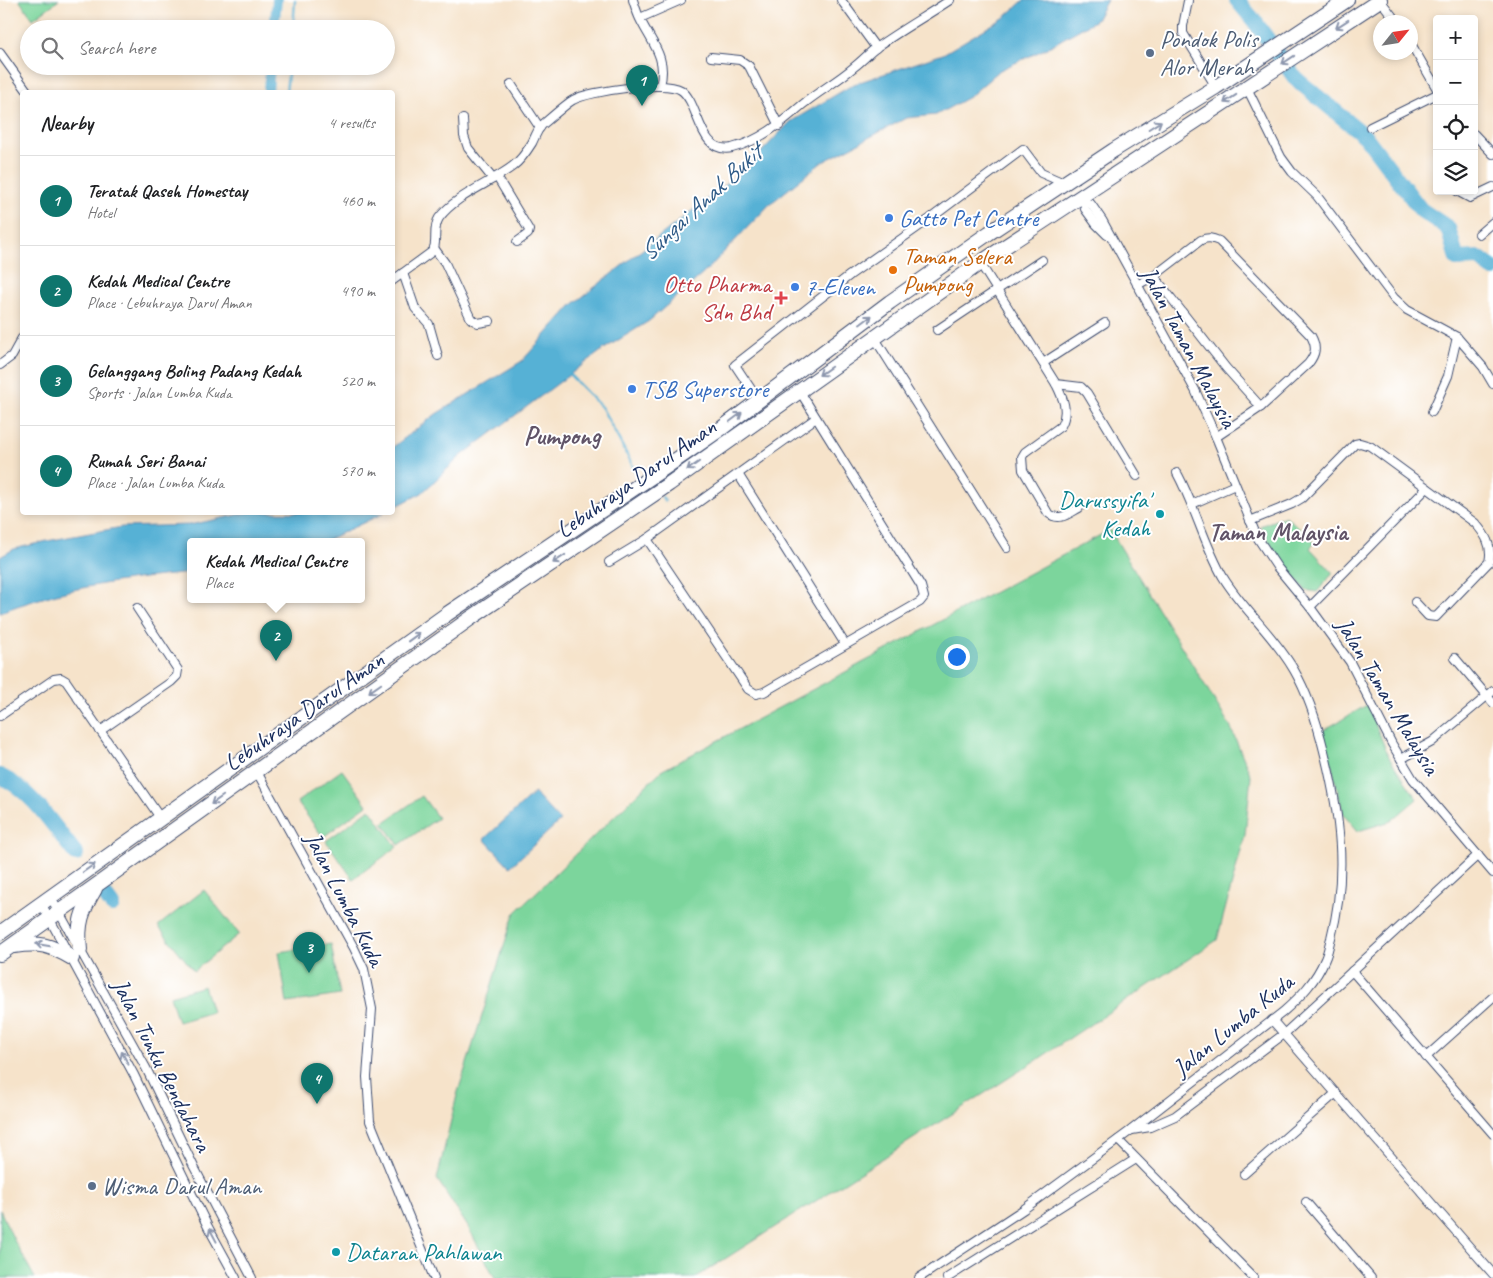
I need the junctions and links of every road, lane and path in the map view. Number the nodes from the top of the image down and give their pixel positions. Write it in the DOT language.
graph roads {
  1 [pos="632,0"];
  2 [pos="681,0"];
  3 [pos="841,0"];
  4 [pos="950,0"];
  5 [pos="1347,0"];
  6 [pos="1380,0"];
  7 [pos="1188,1"];
  8 [pos="1392,15"];
  9 [pos="640,18"];
  10 [pos="876,48"];
  11 [pos="0,53"];
  12 [pos="1418,56"];
  13 [pos="711,57"];
  14 [pos="1433,81"];
  15 [pos="511,84"];
  16 [pos="660,85"];
  17 [pos="1216,87"];
  18 [pos="1247,88"];
  19 [pos="27,90"];
  20 [pos="1433,96"];
  21 [pos="463,119"];
  22 [pos="779,126"];
  23 [pos="1370,127"];
  24 [pos="540,128"];
  25 [pos="1478,138"];
  26 [pos="1114,150"];
  27 [pos="1493,154"];
  28 [pos="495,178"];
  29 [pos="1064,183"];
  30 [pos="1493,187"];
  31 [pos="1478,194"];
  32 [pos="1464,195"];
  33 [pos="1476,195"];
  34 [pos="1082,197"];
  35 [pos="1024,210"];
  36 [pos="1493,222"];
  37 [pos="1479,234"];
  38 [pos="517,242"];
  39 [pos="434,248"];
  40 [pos="1042,260"];
  41 [pos="980,263"];
  42 [pos="403,273"];
  43 [pos="1154,276"];
  44 [pos="395,279"];
  45 [pos="1137,285"];
  46 [pos="997,291"];
  47 [pos="490,321"];
  48 [pos="1105,323"];
  49 [pos="937,330"];
  50 [pos="874,337"];
  51 [pos="1457,337"];
  52 [pos="20,342"];
  53 [pos="438,356"];
  54 [pos="1043,363"];
  55 [pos="0,365"];
  56 [pos="1056,384"];
  57 [pos="1493,384"];
  58 [pos="799,390"];
  59 [pos="758,401"];
  60 [pos="1262,408"];
  61 [pos="1432,412"];
  62 [pos="816,418"];
  63 [pos="1216,436"];
  64 [pos="1177,473"];
  65 [pos="738,474"];
  66 [pos="1137,476"];
  67 [pos="1235,485"];
  68 [pos="1426,488"];
  69 [pos="1192,504"];
  70 [pos="1079,508"];
  71 [pos="1250,521"];
  72 [pos="647,539"];
  73 [pos="1007,548"];
  74 [pos="609,562"];
  75 [pos="491,584"];
  76 [pos="1415,602"];
  77 [pos="1310,607"];
  78 [pos="137,608"];
  79 [pos="477,612"];
  80 [pos="447,614"];
  81 [pos="845,644"];
  82 [pos="1455,658"];
  83 [pos="1491,697"];
  84 [pos="0,716"];
  85 [pos="100,731"];
  86 [pos="1401,759"];
  87 [pos="257,772"];
  88 [pos="161,819"];
  89 [pos="1478,855"];
  90 [pos="1493,873"];
  91 [pos="100,882"];
  92 [pos="45,899"];
  93 [pos="55,915"];
  94 [pos="0,933"];
  95 [pos="5,951"];
  96 [pos="76,954"];
  97 [pos="1352,971"];
  98 [pos="1493,997"];
  99 [pos="1272,1020"];
  100 [pos="1284,1034"];
  101 [pos="1426,1056"];
  102 [pos="146,1068"];
  103 [pos="134,1075"];
  104 [pos="1336,1093"];
  105 [pos="1130,1131"];
  106 [pos="1492,1132"];
  107 [pos="1118,1140"];
  108 [pos="1136,1159"];
  109 [pos="1244,1174"];
  110 [pos="1306,1202"];
  111 [pos="1493,1274"];
  112 [pos="236,1278"];
  113 [pos="252,1278"];
  114 [pos="434,1278"];
  115 [pos="919,1278"];
  116 [pos="947,1278"];
  117 [pos="1254,1278"];
  118 [pos="1372,1278"];
  1 -- 9 [label="street"];
  2 -- 9 [label="street"];
  3 -- 10 [label="street"];
  4 -- 10 [label="street"];
  5 -- 17 [label="highway, Lebuhraya Darul Aman"];
  6 -- 8 [label="street"];
  6 -- 18 [label="highway, Lebuhraya Darul Aman, one-way"];
  7 -- 17 [label="street"];
  9 -- 16 [label="street"];
  10 -- 22 [label="street"];
  11 -- 19 [label="street"];
  12 -- 14 [label="street"];
  13 -- 22 [label="street"];
  15 -- 24 [label="street"];
  16 -- 22 [label="street"];
  16 -- 24 [label="street"];
  26 -- 17 [label="highway, Lebuhraya Darul Aman, one-way"];
  18 -- 34 [label="highway, Lebuhraya Darul Aman, one-way"];
  18 -- 51 [label="street"];
  20 -- 23 [label="street"];
  21 -- 28 [label="street"];
  24 -- 28 [label="street"];
  25 -- 27 [label="street"];
  26 -- 29 [label="highway, Lebuhraya Darul Aman"];
  26 -- 34 [label="highway"];
  28 -- 38 [label="street"];
  28 -- 39 [label="street"];
  29 -- 35 [label="highway, Lebuhraya Darul Aman"];
  29 -- 59 [label="street"];
  30 -- 31 [label="street"];
  32 -- 33 [label="street"];
  34 -- 35 [label="highway"];
  34 -- 41 [label="highway, Lebuhraya Darul Aman"];
  34 -- 45 [label="street, Jalan Taman Malaysia"];
  59 -- 35 [label="highway, Lebuhraya Darul Aman, one-way"];
  36 -- 37 [label="street"];
  39 -- 42 [label="street"];
  39 -- 47 [label="street"];
  40 -- 46 [label="street"];
  41 -- 46 [label="street"];
  41 -- 50 [label="highway, Lebuhraya Darul Aman"];
  42 -- 44 [label="street"];
  42 -- 53 [label="street"];
  43 -- 45 [label="street"];
  43 -- 60 [label="street"];
  43 -- 60 [label="street"];
  45 -- 63 [label="street, Jalan Taman Malaysia"];
  46 -- 49 [label="street"];
  46 -- 54 [label="street"];
  48 -- 54 [label="street"];
  50 -- 58 [label="highway, Lebuhraya Darul Aman, one-way"];
  50 -- 73 [label="street"];
  51 -- 57 [label="street"];
  51 -- 61 [label="street"];
  52 -- 55 [label="street"];
  54 -- 56 [label="street"];
  56 -- 66 [label="street"];
  56 -- 70 [label="street"];
  58 -- 62 [label="street"];
  58 -- 79 [label="highway, Lebuhraya Darul Aman, one-way"];
  75 -- 59 [label="highway, Lebuhraya Darul Aman, one-way"];
  60 -- 63 [label="street"];
  62 -- 65 [label="street"];
  62 -- 81 [label="street"];
  63 -- 67 [label="street, Jalan Taman Malaysia"];
  64 -- 69 [label="street, Jalan Lumba Kuda"];
  65 -- 72 [label="street"];
  65 -- 81 [label="street"];
  67 -- 69 [label="street"];
  67 -- 71 [label="street, Jalan Taman Malaysia"];
  68 -- 71 [label="street"];
  68 -- 76 [label="street"];
  68 -- 77 [label="street"];
  69 -- 99 [label="street, Jalan Lumba Kuda"];
  71 -- 77 [label="street, Jalan Taman Malaysia"];
  72 -- 74 [label="street"];
  72 -- 81 [label="street"];
  75 -- 79 [label="highway"];
  75 -- 80 [label="highway, Lebuhraya Darul Aman"];
  77 -- 86 [label="street, Jalan Taman Malaysia"];
  78 -- 85 [label="street"];
  79 -- 80 [label="highway"];
  79 -- 87 [label="highway, Lebuhraya Darul Aman, one-way"];
  88 -- 80 [label="highway, Lebuhraya Darul Aman, one-way"];
  82 -- 83 [label="street"];
  83 -- 86 [label="street"];
  84 -- 85 [label="street"];
  85 -- 88 [label="street"];
  86 -- 89 [label="street, Jalan Taman Malaysia"];
  87 -- 91 [label="highway, Lebuhraya Darul Aman, one-way"];
  87 -- 114 [label="street, Jalan Lumba Kuda"];
  92 -- 88 [label="highway, Lebuhraya Darul Aman, one-way"];
  89 -- 90 [label="street, Jalan Taman Malaysia"];
  89 -- 97 [label="street"];
  91 -- 93 [label="highway, Lebuhraya Darul Aman"];
  91 -- 96 [label="highway"];
  92 -- 93 [label="street, Jalan Tunku Bendahara"];
  92 -- 94 [label="highway, Lebuhraya Darul Aman"];
  93 -- 95 [label="highway, Lebuhraya Darul Aman"];
  93 -- 96 [label="street, Jalan Tunku Bendahara"];
  93 -- 96 [label="street, Jalan Tunku Bendahara"];
  96 -- 95 [label="highway, one-way"];
  96 -- 102 [label="street, Jalan Tunku Bendahara"];
  103 -- 96 [label="street, Jalan Tunku Bendahara, one-way"];
  97 -- 100 [label="street"];
  97 -- 101 [label="street"];
  98 -- 101 [label="street"];
  99 -- 100 [label="street"];
  99 -- 105 [label="street, Jalan Lumba Kuda"];
  100 -- 104 [label="street"];
  100 -- 105 [label="street"];
  101 -- 106 [label="street"];
  102 -- 103 [label="street"];
  102 -- 113 [label="street, Jalan Tunku Bendahara"];
  112 -- 103 [label="street, Jalan Tunku Bendahara, one-way"];
  104 -- 109 [label="street"];
  104 -- 111 [label="street"];
  105 -- 107 [label="street, Jalan Lumba Kuda"];
  107 -- 108 [label="street"];
  107 -- 115 [label="street, Jalan Lumba Kuda"];
  108 -- 116 [label="street"];
  108 -- 117 [label="street"];
  110 -- 118 [label="street"];
}
